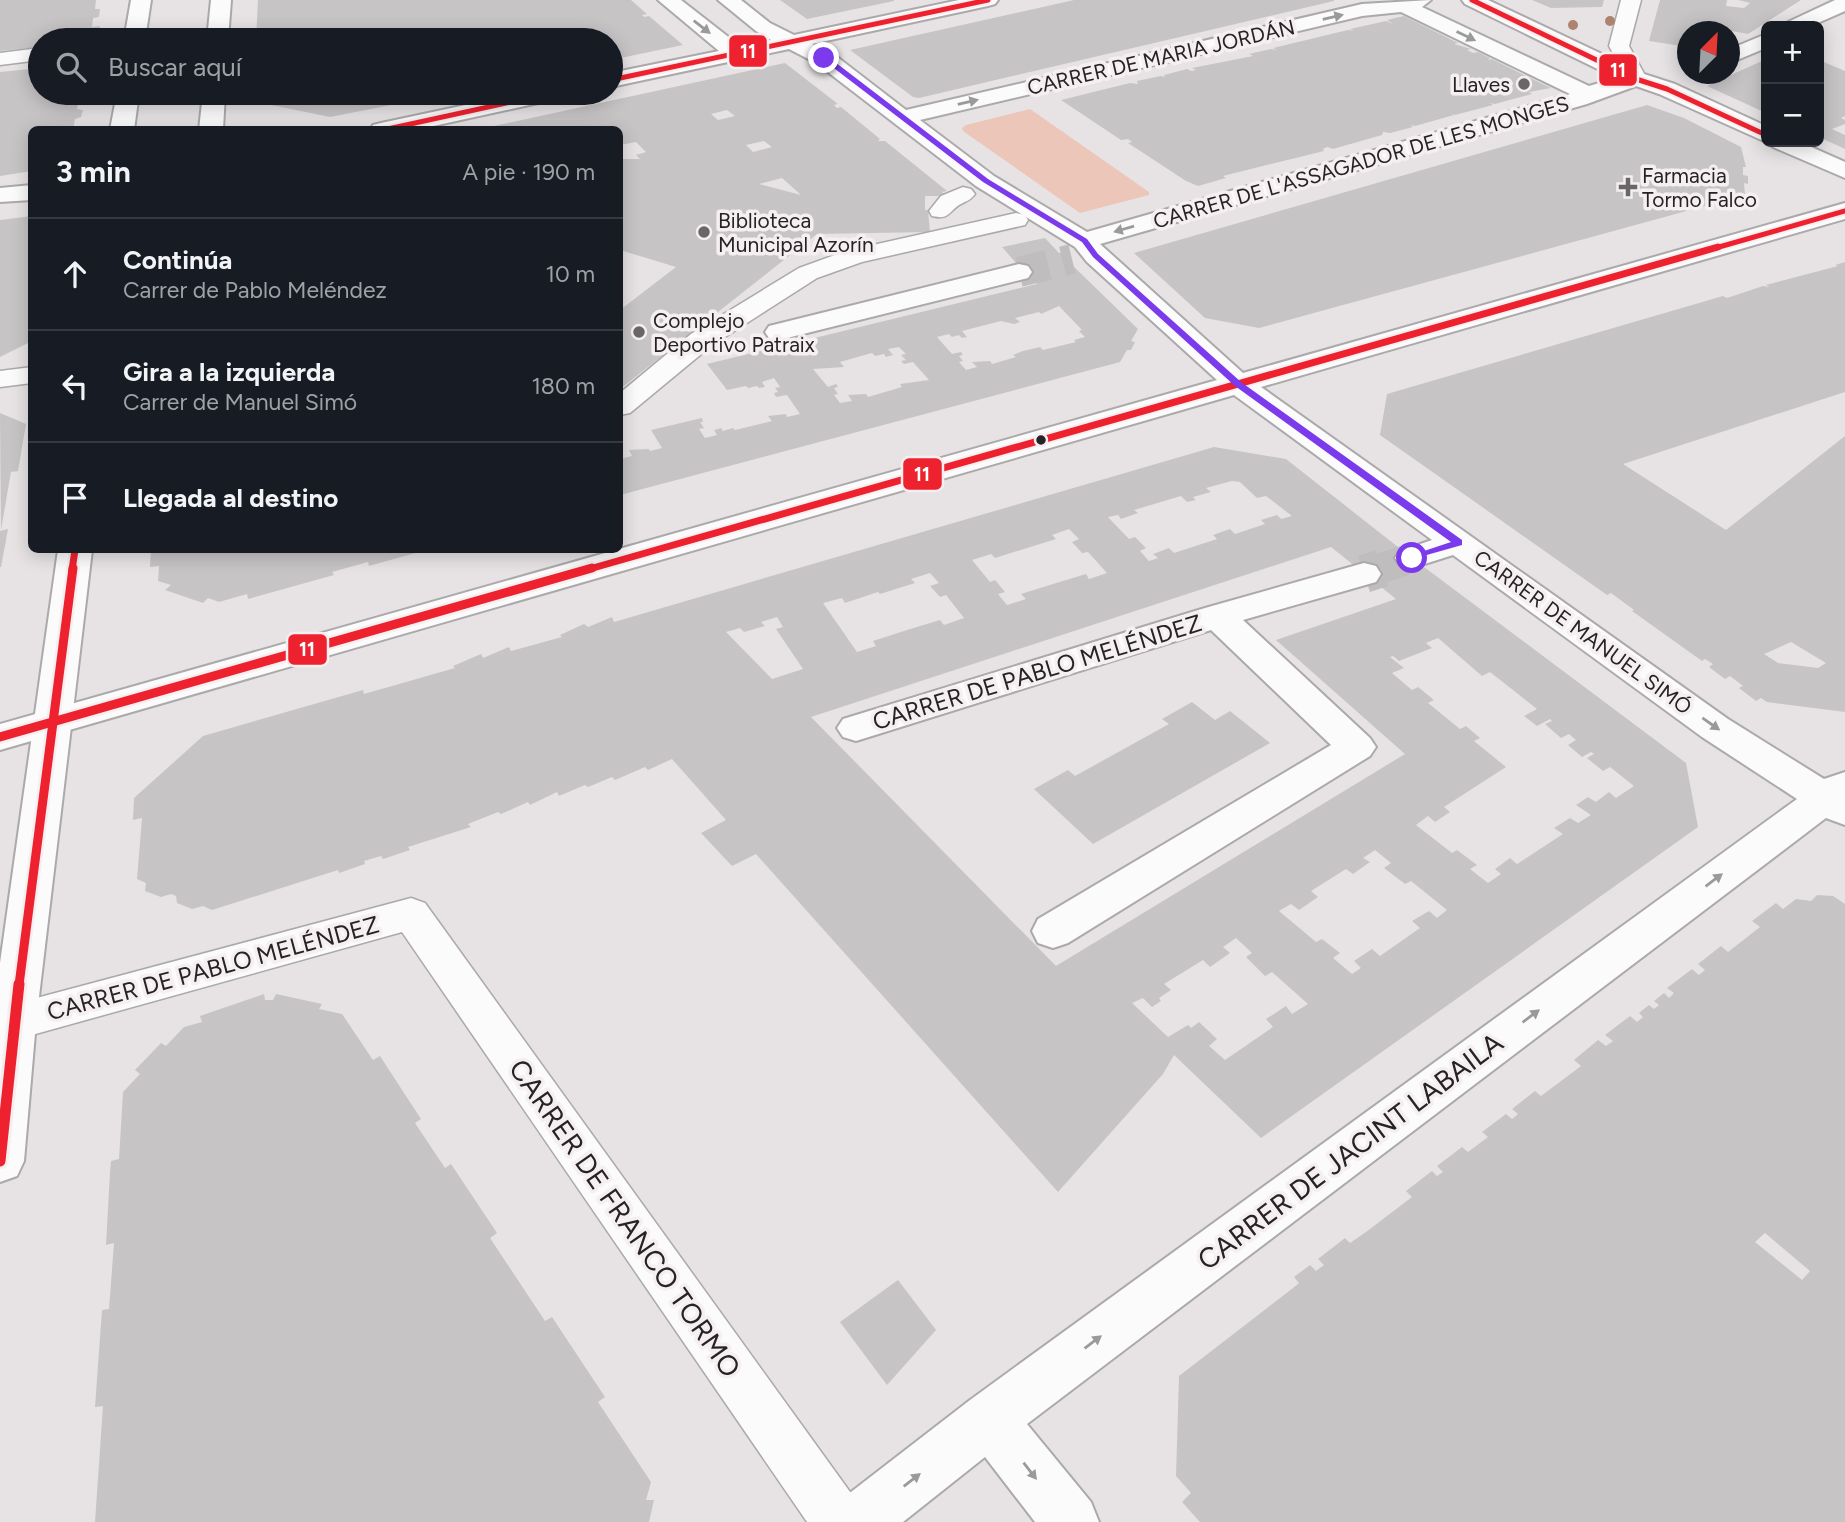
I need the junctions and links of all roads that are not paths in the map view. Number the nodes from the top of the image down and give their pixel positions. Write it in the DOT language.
graph roads {
  1 [pos="141,0"];
  2 [pos="221,0"];
  3 [pos="668,0"];
  4 [pos="729,0"];
  5 [pos="988,0"];
  6 [pos="1472,0"];
  7 [pos="1631,0"];
  8 [pos="1845,2"];
  9 [pos="1413,3"];
  10 [pos="1805,21"];
  11 [pos="137,28"];
  12 [pos="219,28"];
  13 [pos="793,42"];
  14 [pos="1761,42"];
  15 [pos="1740,52"];
  16 [pos="736,53"];
  17 [pos="28,56"];
  18 [pos="0,59"];
  19 [pos="623,77"];
  20 [pos="1636,79"];
  21 [pos="1587,94"];
  22 [pos="126,105"];
  23 [pos="213,105"];
  24 [pos="497,105"];
  25 [pos="901,118"];
  26 [pos="123,126"];
  27 [pos="211,126"];
  28 [pos="399,126"];
  29 [pos="1761,133"];
  30 [pos="1792,147"];
  31 [pos="1845,171"];
  32 [pos="28,192"];
  33 [pos="963,194"];
  34 [pos="0,195"];
  35 [pos="1845,212"];
  36 [pos="1016,220"];
  37 [pos="942,223"];
  38 [pos="1084,252"];
  39 [pos="1019,271"];
  40 [pos="779,332"];
  41 [pos="28,376"];
  42 [pos="0,380"];
  43 [pos="1238,384"];
  44 [pos="623,405"];
  45 [pos="1459,542"];
  46 [pos="75,553"];
  47 [pos="1412,558"];
  48 [pos="1364,574"];
  49 [pos="1217,616"];
  50 [pos="53,723"];
  51 [pos="856,729"];
  52 [pos="0,737"];
  53 [pos="1838,797"];
  54 [pos="411,914"];
  55 [pos="1053,931"];
  56 [pos="14,1022"];
  57 [pos="0,1161"];
  58 [pos="989,1419"];
  59 [pos="839,1522"];
  60 [pos="858,1522"];
  61 [pos="1071,1522"];
  1 -- 11 [label="street"];
  2 -- 12 [label="street"];
  3 -- 16 [label="street, one-way"];
  4 -- 13 [label="street, CARRER DE MANUEL SIMÓ"];
  5 -- 13 [label="street"];
  6 -- 20 [label="street"];
  7 -- 20 [label="street"];
  8 -- 10 [label="street"];
  9 -- 21 [label="street, one-way"];
  25 -- 9 [label="street, CARRER DE MARIA JORDÁN, one-way"];
  13 -- 16 [label="street"];
  13 -- 25 [label="street, CARRER DE MANUEL SIMÓ"];
  14 -- 15 [label="street"];
  16 -- 19 [label="street"];
  17 -- 18 [label="street"];
  20 -- 21 [label="street, CARRER DE L'ASSAGADOR DE LES MONGES"];
  20 -- 29 [label="street"];
  21 -- 38 [label="street, CARRER DE L'ASSAGADOR DE LES MONGES, one-way"];
  22 -- 26 [label="street"];
  23 -- 27 [label="street"];
  24 -- 28 [label="street"];
  25 -- 38 [label="street, CARRER DE MANUEL SIMÓ"];
  30 -- 31 [label="street"];
  32 -- 34 [label="street"];
  33 -- 37 [label="street"];
  35 -- 43 [label="street"];
  36 -- 37 [label="street"];
  37 -- 44 [label="street"];
  38 -- 43 [label="street, CARRER DE MANUEL SIMÓ"];
  39 -- 40 [label="street"];
  41 -- 42 [label="street"];
  43 -- 45 [label="street, CARRER DE MANUEL SIMÓ"];
  43 -- 50 [label="street"];
  45 -- 47 [label="street"];
  45 -- 53 [label="street, CARRER DE MANUEL SIMÓ, one-way"];
  46 -- 50 [label="street"];
  48 -- 49 [label="street, CARRER DE PABLO MELÉNDEZ"];
  49 -- 51 [label="street, CARRER DE PABLO MELÉNDEZ"];
  49 -- 55 [label="street, CARRER DE PABLO MELÉNDEZ"];
  50 -- 52 [label="street"];
  50 -- 56 [label="street"];
  58 -- 53 [label="street, CARRER DE JACINT LABAILA, one-way"];
  54 -- 56 [label="street, CARRER DE PABLO MELÉNDEZ"];
  54 -- 59 [label="street, CARRER DE FRANCO TORMO"];
  56 -- 57 [label="street"];
  60 -- 58 [label="street, CARRER DE JACINT LABAILA, one-way"];
  58 -- 61 [label="street, one-way"];
}
